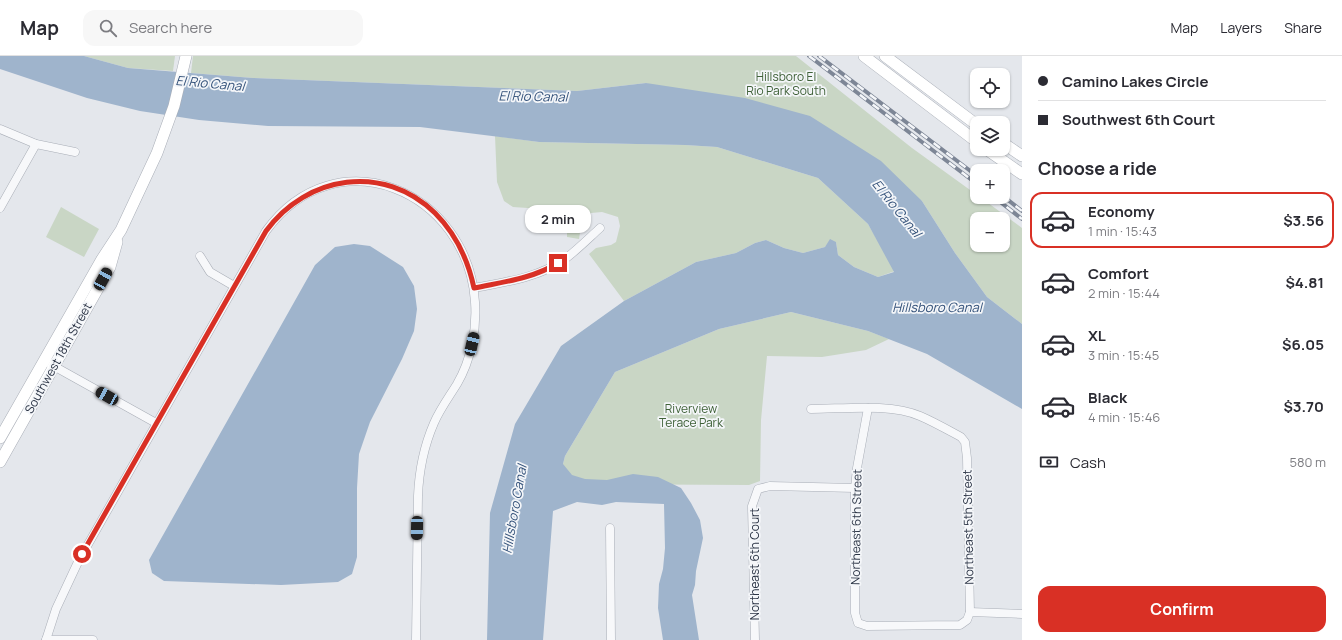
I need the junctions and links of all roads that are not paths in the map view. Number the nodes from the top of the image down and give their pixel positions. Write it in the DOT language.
graph roads {
  1 [pos="186,56"];
  2 [pos="864,56"];
  3 [pos="885,56"];
  4 [pos="970,120"];
  5 [pos="0,129"];
  6 [pos="970,137"];
  7 [pos="36,144"];
  8 [pos="1010,148"];
  9 [pos="75,152"];
  10 [pos="996,156"];
  11 [pos="1022,156"];
  12 [pos="1022,174"];
  13 [pos="0,208"];
  14 [pos="600,228"];
  15 [pos="121,230"];
  16 [pos="200,256"];
  17 [pos="234,286"];
  18 [pos="474,288"];
  19 [pos="44,360"];
  20 [pos="54,366"];
  21 [pos="868,408"];
  22 [pos="811,409"];
  23 [pos="156,423"];
  24 [pos="0,438"];
  25 [pos="0,462"];
  26 [pos="855,488"];
  27 [pos="610,528"];
  28 [pos="970,612"];
  29 [pos="1022,614"];
  30 [pos="46,640"];
  31 [pos="93,640"];
  32 [pos="416,640"];
  33 [pos="610,640"];
  34 [pos="755,640"];
  1 -- 15 [label="main road, Southwest 18th Street"];
  2 -- 6 [label="main road"];
  3 -- 4 [label="main road"];
  5 -- 7 [label="street"];
  7 -- 9 [label="street"];
  7 -- 13 [label="street"];
  8 -- 11 [label="main road"];
  10 -- 12 [label="main road"];
  14 -- 18 [label="street"];
  15 -- 19 [label="main road, Southwest 18th Street"];
  15 -- 20 [label="main road, Southwest 18th Street"];
  16 -- 17 [label="street"];
  17 -- 18 [label="street"];
  17 -- 23 [label="street"];
  18 -- 32 [label="street"];
  19 -- 20 [label="street"];
  19 -- 24 [label="main road, Southwest 18th Street"];
  20 -- 23 [label="street"];
  20 -- 25 [label="main road, Southwest 18th Street"];
  21 -- 22 [label="street"];
  21 -- 26 [label="street, Northeast 6th Street"];
  21 -- 28 [label="street, Northeast 5th Street"];
  23 -- 30 [label="street"];
  26 -- 28 [label="street, Northeast 6th Street"];
  26 -- 34 [label="street, Northeast 6th Court"];
  27 -- 33 [label="street"];
  28 -- 29 [label="street"];
  30 -- 31 [label="street"];
}
